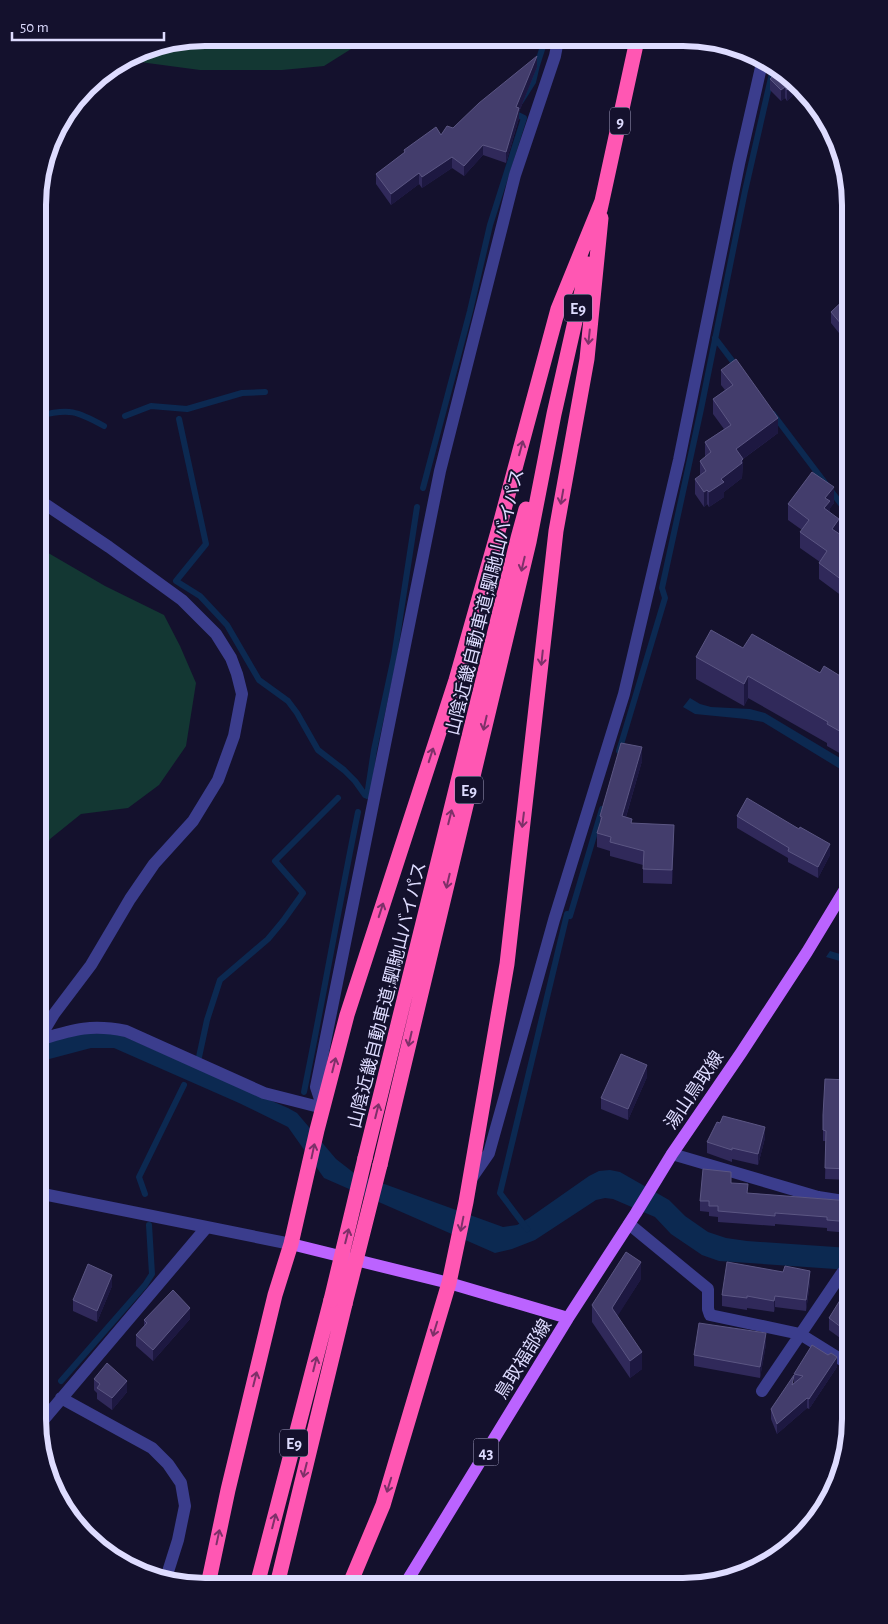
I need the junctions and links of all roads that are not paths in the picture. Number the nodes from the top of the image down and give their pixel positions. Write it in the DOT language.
graph roads {
  1 [pos="557,46"];
  2 [pos="636,46"];
  3 [pos="761,68"];
  4 [pos="602,201"];
  5 [pos="554,414"];
  6 [pos="46,505"];
  7 [pos="841,895"];
  8 [pos="46,1027"];
  9 [pos="46,1038"];
  10 [pos="323,1108"];
  11 [pos="672,1154"];
  12 [pos="470,1181"];
  13 [pos="46,1195"];
  14 [pos="841,1201"];
  15 [pos="629,1224"];
  16 [pos="206,1228"];
  17 [pos="292,1244"];
  18 [pos="841,1274"];
  19 [pos="449,1282"];
  20 [pos="338,1302"];
  21 [pos="568,1318"];
  22 [pos="800,1334"];
  23 [pos="841,1360"];
  24 [pos="762,1391"];
  25 [pos="61,1398"];
  26 [pos="46,1417"];
  27 [pos="168,1573"];
  28 [pos="209,1578"];
  29 [pos="259,1578"];
  30 [pos="279,1578"];
  31 [pos="352,1578"];
  32 [pos="409,1578"];
  1 -- 10 [label="street"];
  2 -- 4 [label="highway, 9"];
  3 -- 12 [label="street"];
  4 -- 5 [label="highway, 山陰近畿自動車道;駟馳山バイパス / E9"];
  10 -- 4 [label="highway, one-way"];
  4 -- 12 [label="highway, one-way"];
  20 -- 5 [label="highway, 山陰近畿自動車道;駟馳山バイパス / E9, one-way, bridge"];
  5 -- 20 [label="highway, 山陰近畿自動車道;駟馳山バイパス / E9, one-way, bridge"];
  6 -- 8 [label="street"];
  7 -- 11 [label="main road, 湯山鳥取線"];
  9 -- 10 [label="street"];
  17 -- 10 [label="highway, one-way"];
  11 -- 14 [label="street"];
  11 -- 15 [label="main road, 湯山鳥取線"];
  12 -- 19 [label="highway, one-way"];
  13 -- 16 [label="street"];
  15 -- 21 [label="main road, 湯山鳥取線"];
  15 -- 22 [label="street"];
  16 -- 17 [label="street"];
  16 -- 25 [label="street"];
  17 -- 19 [label="main road, 鳥取福部線"];
  28 -- 17 [label="highway, one-way"];
  18 -- 22 [label="street"];
  19 -- 21 [label="main road, 鳥取福部線"];
  19 -- 31 [label="highway, one-way"];
  29 -- 20 [label="highway, 山陰近畿自動車道;駟馳山バイパス / E9, one-way"];
  20 -- 30 [label="highway, 山陰近畿自動車道;駟馳山バイパス / E9, one-way"];
  21 -- 32 [label="main road, 鳥取福部線 / 43"];
  22 -- 23 [label="street"];
  22 -- 24 [label="street"];
  25 -- 26 [label="street"];
  25 -- 27 [label="street"];
}
